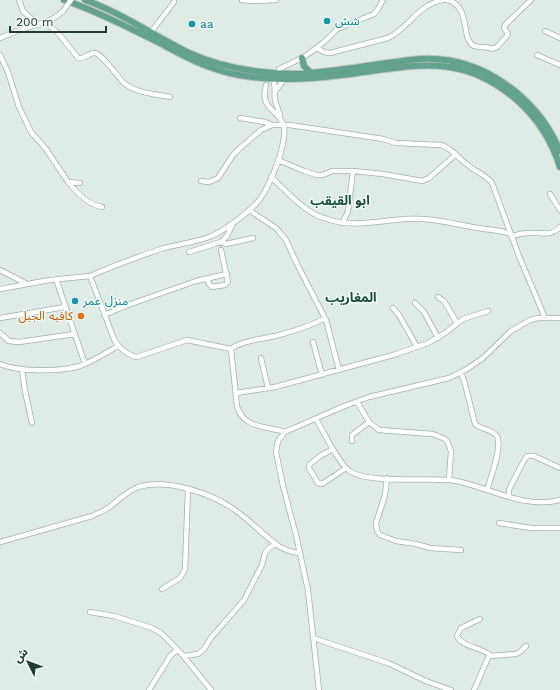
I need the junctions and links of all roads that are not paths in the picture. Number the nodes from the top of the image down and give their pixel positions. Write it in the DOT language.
graph roads {
  1 [pos="19,0"];
  2 [pos="64,0"];
  3 [pos="71,0"];
  4 [pos="85,0"];
  5 [pos="242,0"];
  6 [pos="250,0"];
  7 [pos="276,0"];
  8 [pos="383,0"];
  9 [pos="445,0"];
  10 [pos="531,0"];
  11 [pos="92,1"];
  12 [pos="174,2"];
  13 [pos="45,22"];
  14 [pos="36,25"];
  15 [pos="545,31"];
  16 [pos="150,32"];
  17 [pos="0,38"];
  18 [pos="560,38"];
  19 [pos="316,48"];
  20 [pos="0,55"];
  21 [pos="537,55"];
  22 [pos="302,58"];
  23 [pos="560,65"];
  24 [pos="304,66"];
  25 [pos="279,69"];
  26 [pos="311,73"];
  27 [pos="300,74"];
  28 [pos="273,80"];
  29 [pos="284,80"];
  30 [pos="266,85"];
  31 [pos="275,91"];
  32 [pos="170,97"];
  33 [pos="240,118"];
  34 [pos="280,119"];
  35 [pos="272,125"];
  36 [pos="283,125"];
  37 [pos="560,151"];
  38 [pos="455,154"];
  39 [pos="278,160"];
  40 [pos="560,167"];
  41 [pos="353,171"];
  42 [pos="271,177"];
  43 [pos="201,181"];
  44 [pos="68,182"];
  45 [pos="80,183"];
  46 [pos="550,194"];
  47 [pos="102,207"];
  48 [pos="249,210"];
  49 [pos="560,210"];
  50 [pos="234,222"];
  51 [pos="342,223"];
  52 [pos="560,228"];
  53 [pos="511,235"];
  54 [pos="253,238"];
  55 [pos="221,242"];
  56 [pos="221,250"];
  57 [pos="189,252"];
  58 [pos="0,270"];
  59 [pos="227,274"];
  60 [pos="90,276"];
  61 [pos="208,278"];
  62 [pos="56,279"];
  63 [pos="27,284"];
  64 [pos="0,289"];
  65 [pos="438,297"];
  66 [pos="415,303"];
  67 [pos="65,306"];
  68 [pos="393,308"];
  69 [pos="488,311"];
  70 [pos="104,315"];
  71 [pos="0,318"];
  72 [pos="325,318"];
  73 [pos="545,318"];
  74 [pos="560,318"];
  75 [pos="456,323"];
  76 [pos="0,333"];
  77 [pos="75,334"];
  78 [pos="438,338"];
  79 [pos="312,342"];
  80 [pos="118,346"];
  81 [pos="417,347"];
  82 [pos="231,349"];
  83 [pos="261,358"];
  84 [pos="0,364"];
  85 [pos="85,364"];
  86 [pos="22,370"];
  87 [pos="339,370"];
  88 [pos="461,372"];
  89 [pos="322,375"];
  90 [pos="268,388"];
  91 [pos="236,393"];
  92 [pos="357,402"];
  93 [pos="316,419"];
  94 [pos="369,422"];
  95 [pos="32,423"];
  96 [pos="285,432"];
  97 [pos="352,441"];
  98 [pos="333,449"];
  99 [pos="346,468"];
  100 [pos="560,468"];
  101 [pos="387,478"];
  102 [pos="450,480"];
  103 [pos="188,489"];
  104 [pos="487,490"];
  105 [pos="509,496"];
  106 [pos="560,500"];
  107 [pos="499,523"];
  108 [pos="560,528"];
  109 [pos="0,542"];
  110 [pos="276,544"];
  111 [pos="461,550"];
  112 [pos="299,553"];
  113 [pos="162,589"];
  114 [pos="90,612"];
  115 [pos="480,619"];
  116 [pos="313,638"];
  117 [pos="526,646"];
  118 [pos="178,650"];
  119 [pos="490,655"];
  120 [pos="184,656"];
  121 [pos="149,690"];
  122 [pos="211,690"];
  123 [pos="319,690"];
  124 [pos="450,690"];
  125 [pos="474,690"];
  1 -- 14 [label="street"];
  2 -- 28 [label="main road"];
  3 -- 13 [label="street, bridge"];
  4 -- 11 [label="main road"];
  5 -- 6 [label="street"];
  6 -- 7 [label="street"];
  8 -- 19 [label="street"];
  9 -- 10 [label="street"];
  9 -- 19 [label="street"];
  11 -- 16 [label="main road"];
  12 -- 16 [label="street"];
  13 -- 14 [label="street"];
  13 -- 32 [label="street"];
  14 -- 17 [label="street"];
  15 -- 18 [label="street"];
  16 -- 27 [label="main road"];
  19 -- 22 [label="street"];
  20 -- 44 [label="street"];
  21 -- 23 [label="street"];
  22 -- 24 [label="main road"];
  22 -- 25 [label="street"];
  24 -- 26 [label="main road"];
  24 -- 27 [label="main road"];
  26 -- 27 [label="main road"];
  26 -- 37 [label="main road"];
  28 -- 29 [label="main road"];
  28 -- 31 [label="street"];
  29 -- 31 [label="street"];
  29 -- 40 [label="main road"];
  30 -- 34 [label="street"];
  31 -- 34 [label="street"];
  33 -- 35 [label="street"];
  34 -- 36 [label="street"];
  35 -- 36 [label="street"];
  35 -- 43 [label="street"];
  36 -- 38 [label="street"];
  36 -- 39 [label="street"];
  38 -- 41 [label="street"];
  38 -- 53 [label="street"];
  39 -- 41 [label="street"];
  39 -- 42 [label="street"];
  41 -- 51 [label="street"];
  42 -- 48 [label="street"];
  42 -- 51 [label="street"];
  44 -- 45 [label="street"];
  44 -- 47 [label="street"];
  46 -- 49 [label="street"];
  48 -- 50 [label="street"];
  48 -- 72 [label="street"];
  50 -- 55 [label="street"];
  50 -- 60 [label="street"];
  51 -- 53 [label="street"];
  52 -- 53 [label="street"];
  53 -- 73 [label="street"];
  54 -- 55 [label="street"];
  55 -- 57 [label="street"];
  56 -- 59 [label="street"];
  58 -- 63 [label="street"];
  59 -- 61 [label="street"];
  59 -- 61 [label="street"];
  60 -- 62 [label="street"];
  60 -- 70 [label="street"];
  61 -- 70 [label="street"];
  62 -- 63 [label="street"];
  62 -- 67 [label="street"];
  63 -- 64 [label="street"];
  65 -- 75 [label="street"];
  66 -- 78 [label="street"];
  67 -- 71 [label="street"];
  67 -- 77 [label="street"];
  68 -- 81 [label="street"];
  69 -- 75 [label="street"];
  70 -- 80 [label="street"];
  72 -- 82 [label="street"];
  72 -- 87 [label="street"];
  73 -- 74 [label="street"];
  73 -- 88 [label="street"];
  75 -- 78 [label="street"];
  76 -- 77 [label="street"];
  77 -- 85 [label="street"];
  78 -- 81 [label="street"];
  79 -- 89 [label="street"];
  80 -- 82 [label="street"];
  80 -- 85 [label="street"];
  81 -- 87 [label="street"];
  82 -- 91 [label="street"];
  83 -- 90 [label="street"];
  84 -- 86 [label="street"];
  85 -- 86 [label="street"];
  86 -- 95 [label="street"];
  87 -- 89 [label="street"];
  88 -- 92 [label="street"];
  88 -- 104 [label="street"];
  89 -- 90 [label="street"];
  90 -- 91 [label="street"];
  91 -- 96 [label="street"];
  92 -- 93 [label="street"];
  92 -- 94 [label="street"];
  93 -- 96 [label="street"];
  93 -- 98 [label="street"];
  94 -- 97 [label="street"];
  94 -- 102 [label="street"];
  96 -- 112 [label="street"];
  98 -- 99 [label="street"];
  98 -- 99 [label="street"];
  99 -- 101 [label="street"];
  100 -- 105 [label="street"];
  101 -- 102 [label="street"];
  101 -- 111 [label="street"];
  102 -- 104 [label="street"];
  103 -- 109 [label="street"];
  103 -- 110 [label="street"];
  103 -- 113 [label="street"];
  104 -- 105 [label="street"];
  105 -- 106 [label="street"];
  107 -- 108 [label="street"];
  110 -- 112 [label="street"];
  110 -- 120 [label="street"];
  112 -- 116 [label="street"];
  114 -- 118 [label="street"];
  115 -- 119 [label="street"];
  116 -- 123 [label="street"];
  116 -- 124 [label="street"];
  117 -- 119 [label="street"];
  118 -- 120 [label="street"];
  118 -- 121 [label="street"];
  119 -- 125 [label="street"];
  120 -- 122 [label="street"];
}
